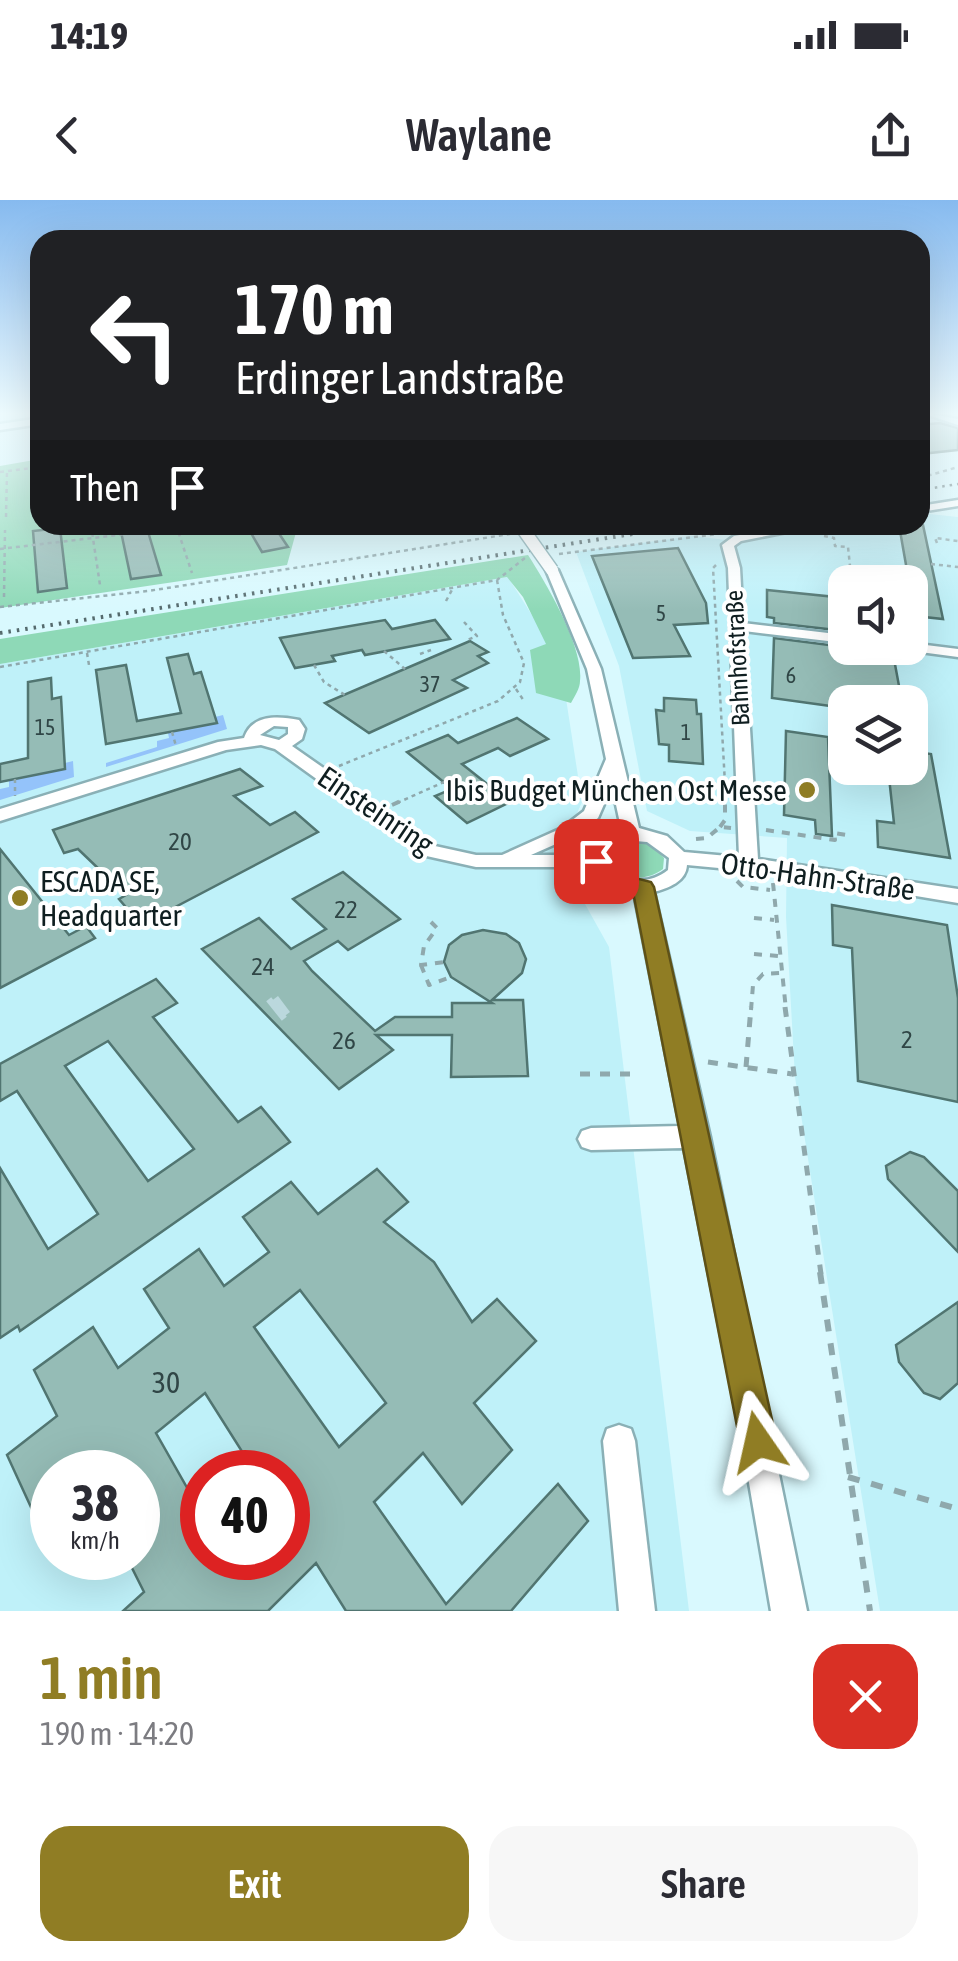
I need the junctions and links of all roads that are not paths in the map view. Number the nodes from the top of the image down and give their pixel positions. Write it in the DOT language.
graph roads {
  1 [pos="957,507"];
  2 [pos="930,508"];
  3 [pos="526,535"];
  4 [pos="779,535"];
  5 [pos="735,626"];
  6 [pos="828,638"];
  7 [pos="928,649"];
  8 [pos="958,653"];
  9 [pos="615,758"];
  10 [pos="0,815"];
  11 [pos="632,833"];
  12 [pos="678,858"];
  13 [pos="498,861"];
  14 [pos="596,861"];
  15 [pos="749,864"];
  16 [pos="643,887"];
  17 [pos="958,896"];
  18 [pos="697,1137"];
  19 [pos="591,1139"];
  20 [pos="619,1441"];
  21 [pos="636,1611"];
  22 [pos="789,1611"];
  1 -- 2 [label="street"];
  3 -- 9 [label="street, bridge"];
  4 -- 5 [label="street, Bahnhofstraße"];
  5 -- 6 [label="street"];
  5 -- 15 [label="street, Bahnhofstraße"];
  7 -- 8 [label="street"];
  9 -- 11 [label="street"];
  9 -- 13 [label="street"];
  10 -- 13 [label="street, Einsteinring"];
  11 -- 12 [label="street"];
  11 -- 14 [label="street"];
  12 -- 15 [label="street, Otto-Hahn-Straße"];
  12 -- 16 [label="street"];
  13 -- 14 [label="street, Einsteinring"];
  14 -- 16 [label="street"];
  15 -- 17 [label="street, Otto-Hahn-Straße"];
  16 -- 18 [label="street"];
  18 -- 19 [label="street"];
  18 -- 22 [label="street"];
  20 -- 21 [label="street"];
}
